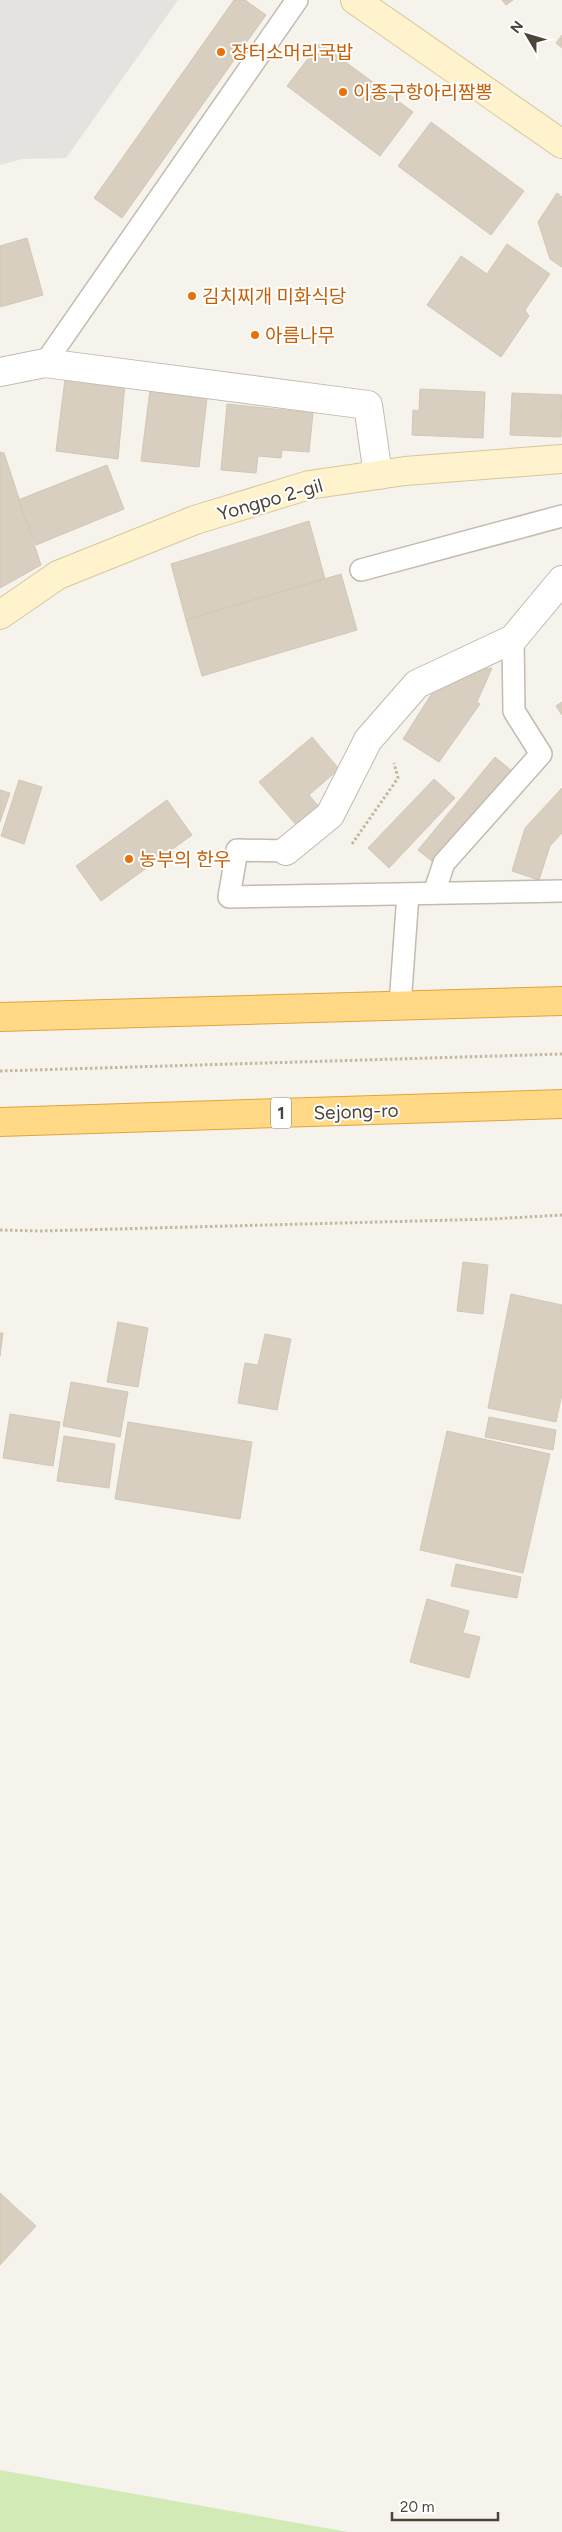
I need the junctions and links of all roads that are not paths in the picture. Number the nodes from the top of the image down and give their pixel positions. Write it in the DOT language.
graph roads {
  1 [pos="297,0"];
  2 [pos="356,0"];
  3 [pos="562,144"];
  4 [pos="46,363"];
  5 [pos="0,372"];
  6 [pos="562,459"];
  7 [pos="378,475"];
  8 [pos="562,516"];
  9 [pos="361,570"];
  10 [pos="562,580"];
  11 [pos="0,615"];
  12 [pos="513,639"];
  13 [pos="286,851"];
  14 [pos="562,891"];
  15 [pos="434,893"];
  16 [pos="408,894"];
  17 [pos="562,1001"];
  18 [pos="400,1005"];
  19 [pos="0,1017"];
  20 [pos="562,1104"];
  21 [pos="0,1122"];
  1 -- 4 [label="lane"];
  2 -- 3 [label="main road"];
  4 -- 5 [label="street"];
  4 -- 7 [label="street"];
  6 -- 7 [label="main road, Yongpo 2-gil"];
  7 -- 11 [label="main road, Yongpo 2-gil"];
  8 -- 9 [label="lane"];
  10 -- 12 [label="street"];
  12 -- 13 [label="street"];
  12 -- 15 [label="lane"];
  13 -- 16 [label="lane"];
  14 -- 15 [label="lane"];
  15 -- 16 [label="lane"];
  16 -- 18 [label="lane"];
  17 -- 18 [label="highway"];
  18 -- 19 [label="highway"];
  20 -- 21 [label="highway, Sejong-ro / 1"];
}
